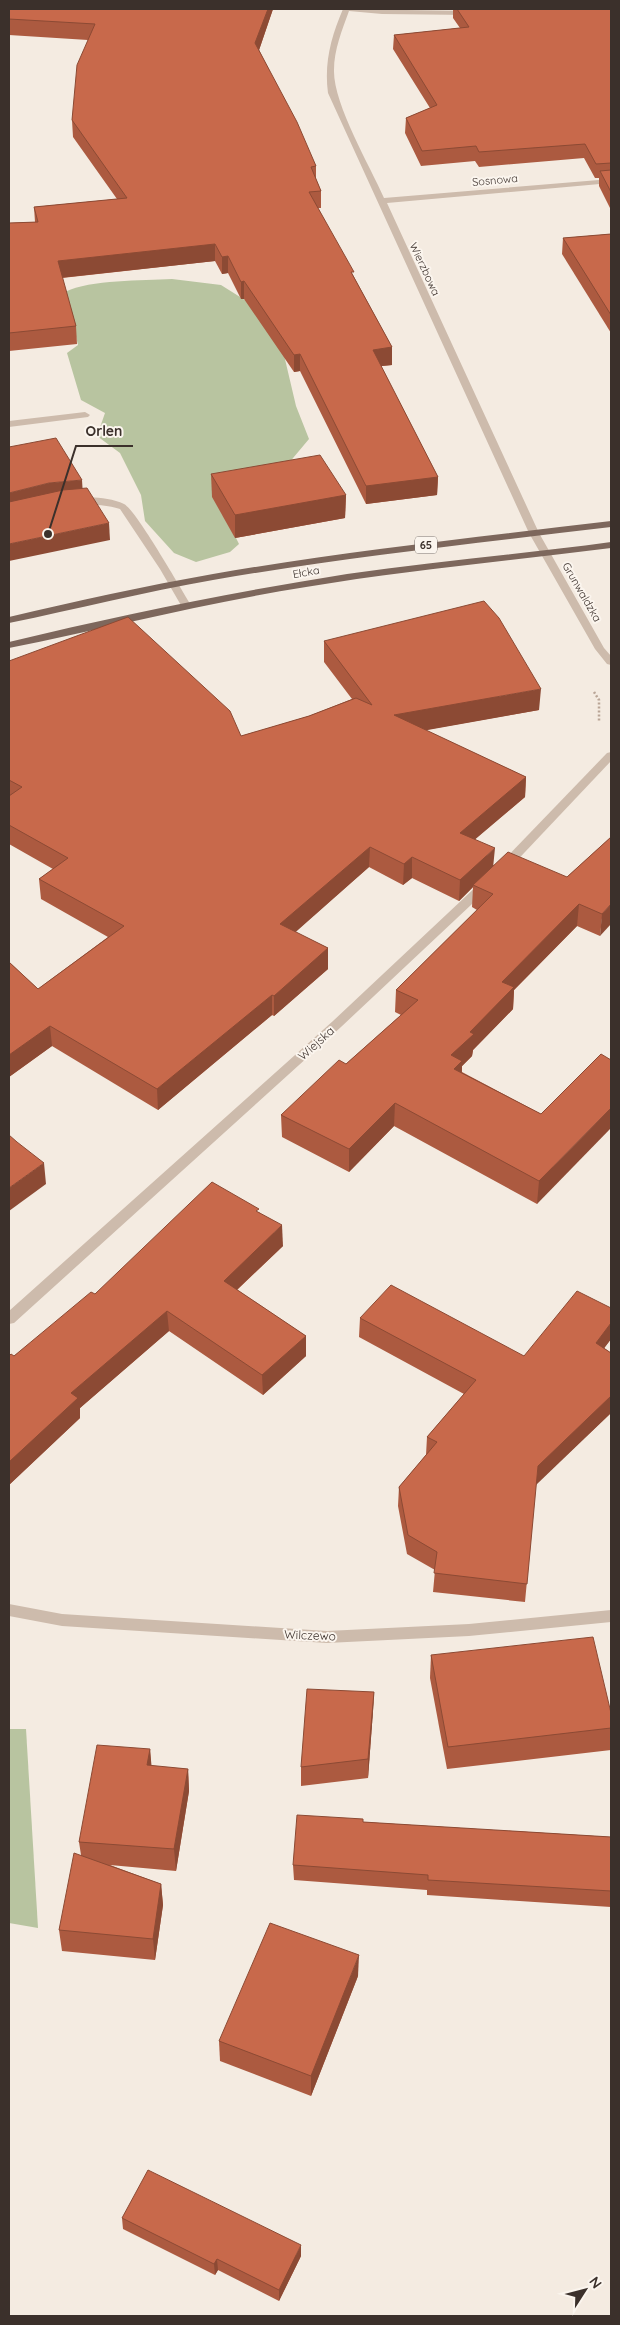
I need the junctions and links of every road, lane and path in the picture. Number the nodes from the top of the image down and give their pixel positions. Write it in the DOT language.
graph roads {
  1 [pos="348,9"];
  2 [pos="479,13"];
  3 [pos="611,181"];
  4 [pos="381,202"];
  5 [pos="84,415"];
  6 [pos="9,424"];
  7 [pos="67,502"];
  8 [pos="611,524"];
  9 [pos="534,533"];
  10 [pos="611,545"];
  11 [pos="546,554"];
  12 [pos="174,584"];
  13 [pos="186,605"];
  14 [pos="9,620"];
  15 [pos="9,645"];
  16 [pos="611,662"];
  17 [pos="594,691"];
  18 [pos="599,724"];
  19 [pos="611,755"];
  20 [pos="9,1319"];
  21 [pos="9,1610"];
  22 [pos="611,1616"];
  1 -- 2 [label="street"];
  1 -- 4 [label="street, Wierzbowa"];
  3 -- 4 [label="street, Sosnowa"];
  4 -- 9 [label="street, Wierzbowa"];
  5 -- 6 [label="street"];
  7 -- 12 [label="street"];
  8 -- 9 [label="main road, Ełcka / 65"];
  9 -- 11 [label="street, Grunwaldzka"];
  9 -- 12 [label="main road, Ełcka / 65"];
  10 -- 11 [label="main road, Ełcka / 65"];
  11 -- 13 [label="main road, Ełcka / 65"];
  11 -- 16 [label="street, Grunwaldzka"];
  12 -- 13 [label="street"];
  12 -- 14 [label="main road, Ełcka / 65"];
  13 -- 15 [label="main road, Ełcka / 65"];
  17 -- 18 [label="path"];
  19 -- 20 [label="street, Wiejska"];
  21 -- 22 [label="street, Wilczewo"];
}
